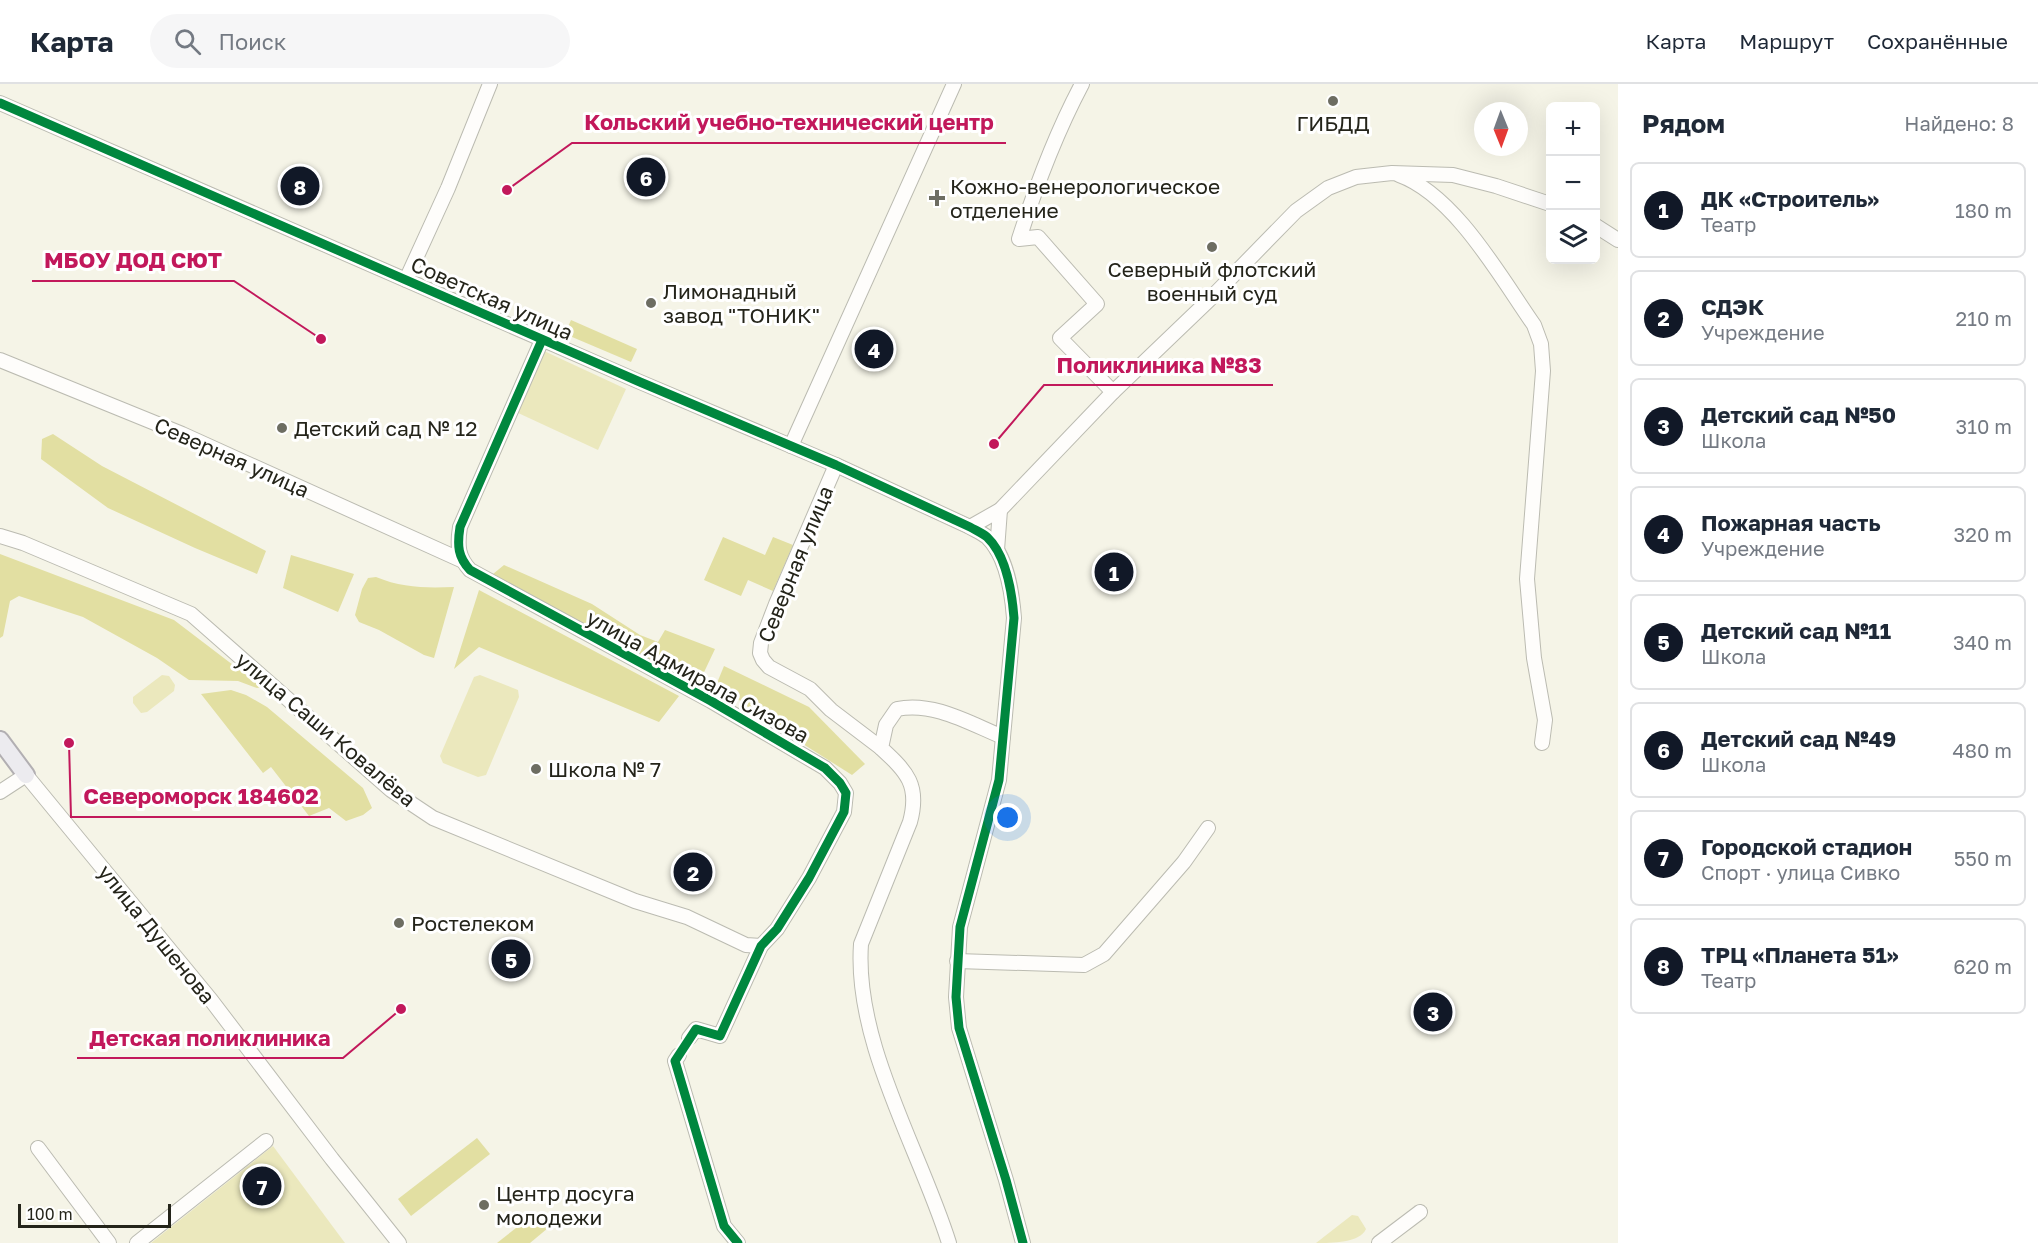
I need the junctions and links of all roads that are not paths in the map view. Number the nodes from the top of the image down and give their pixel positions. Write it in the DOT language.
graph roads {
  1 [pos="490,84"];
  2 [pos="954,84"];
  3 [pos="1082,84"];
  4 [pos="0,103"];
  5 [pos="1392,172"];
  6 [pos="1453,175"];
  7 [pos="1546,202"];
  8 [pos="1444,204"];
  9 [pos="1600,229"];
  10 [pos="1618,240"];
  11 [pos="406,280"];
  12 [pos="542,340"];
  13 [pos="0,360"];
  14 [pos="1113,392"];
  15 [pos="791,446"];
  16 [pos="836,465"];
  17 [pos="1000,510"];
  18 [pos="970,527"];
  19 [pos="0,536"];
  20 [pos="458,537"];
  21 [pos="432,547"];
  22 [pos="997,550"];
  23 [pos="461,560"];
  24 [pos="1003,737"];
  25 [pos="0,740"];
  26 [pos="1542,743"];
  27 [pos="881,748"];
  28 [pos="27,775"];
  29 [pos="0,792"];
  30 [pos="1208,828"];
  31 [pos="761,946"];
  32 [pos="957,961"];
  33 [pos="690,1038"];
  34 [pos="679,1054"];
  35 [pos="266,1141"];
  36 [pos="38,1148"];
  37 [pos="1420,1212"];
  38 [pos="109,1243"];
  39 [pos="137,1243"];
  40 [pos="399,1243"];
  41 [pos="738,1243"];
  42 [pos="949,1243"];
  43 [pos="1023,1243"];
  44 [pos="1378,1243"];
  1 -- 11 [label="street"];
  2 -- 15 [label="street"];
  3 -- 14 [label="street"];
  4 -- 11 [label="street, Советская улица"];
  5 -- 6 [label="street"];
  5 -- 8 [label="street"];
  5 -- 14 [label="street"];
  6 -- 7 [label="street"];
  6 -- 8 [label="street"];
  8 -- 26 [label="street"];
  9 -- 10 [label="street"];
  11 -- 12 [label="street, Советская улица"];
  12 -- 15 [label="street, Советская улица"];
  12 -- 20 [label="street"];
  13 -- 21 [label="street, Северная улица"];
  14 -- 17 [label="street"];
  15 -- 16 [label="street, Советская улица"];
  16 -- 18 [label="street, Советская улица"];
  16 -- 27 [label="street, Северная улица"];
  17 -- 18 [label="street"];
  17 -- 22 [label="street"];
  18 -- 22 [label="street, Советская улица"];
  19 -- 31 [label="street, улица Саши Ковалёва"];
  20 -- 21 [label="street"];
  20 -- 23 [label="street"];
  21 -- 23 [label="street, Северная улица"];
  22 -- 24 [label="street"];
  23 -- 31 [label="street, улица Адмирала Сизова"];
  24 -- 27 [label="street"];
  24 -- 32 [label="street"];
  25 -- 28 [label="main road, улица Душенова"];
  27 -- 42 [label="street"];
  28 -- 29 [label="street"];
  28 -- 40 [label="street, улица Душенова"];
  30 -- 32 [label="street"];
  31 -- 33 [label="street, улица Адмирала Сизова"];
  32 -- 43 [label="street"];
  34 -- 41 [label="street"];
  35 -- 39 [label="street"];
  36 -- 38 [label="street"];
  37 -- 44 [label="street"];
}
